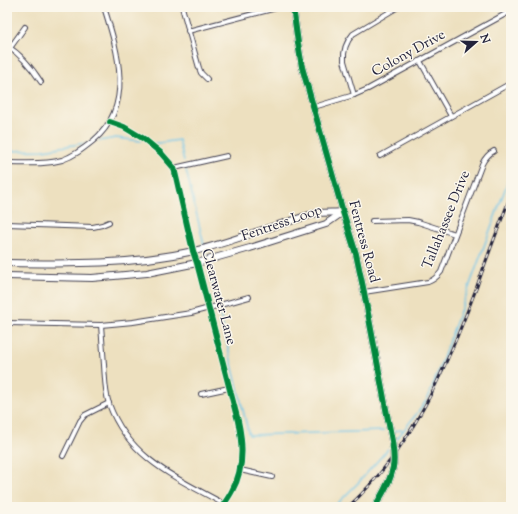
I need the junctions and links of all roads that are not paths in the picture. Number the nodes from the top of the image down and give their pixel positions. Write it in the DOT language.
graph roads {
  1 [pos="104,7"];
  2 [pos="182,7"];
  3 [pos="280,7"];
  4 [pos="293,7"];
  5 [pos="398,7"];
  6 [pos="511,11"];
  7 [pos="25,27"];
  8 [pos="188,31"];
  9 [pos="9,47"];
  10 [pos="420,61"];
  11 [pos="207,79"];
  12 [pos="41,82"];
  13 [pos="511,83"];
  14 [pos="354,95"];
  15 [pos="314,107"];
  16 [pos="451,116"];
  17 [pos="110,122"];
  18 [pos="494,151"];
  19 [pos="227,156"];
  20 [pos="380,156"];
  21 [pos="7,163"];
  22 [pos="174,168"];
  23 [pos="343,212"];
  24 [pos="372,220"];
  25 [pos="110,222"];
  26 [pos="7,224"];
  27 [pos="455,234"];
  28 [pos="193,251"];
  29 [pos="7,263"];
  30 [pos="197,263"];
  31 [pos="7,276"];
  32 [pos="364,292"];
  33 [pos="249,297"];
  34 [pos="209,308"];
  35 [pos="7,323"];
  36 [pos="101,325"];
  37 [pos="229,388"];
  38 [pos="201,394"];
  39 [pos="109,404"];
  40 [pos="63,456"];
  41 [pos="240,470"];
  42 [pos="272,477"];
  43 [pos="223,505"];
  44 [pos="376,507"];
  1 -- 17 [label="street"];
  2 -- 8 [label="street"];
  3 -- 8 [label="street"];
  4 -- 15 [label="street, Fentress Road"];
  5 -- 14 [label="street"];
  6 -- 10 [label="street, Colony Drive"];
  7 -- 9 [label="street"];
  8 -- 11 [label="street"];
  9 -- 12 [label="street"];
  10 -- 14 [label="street, Colony Drive"];
  10 -- 16 [label="street"];
  13 -- 16 [label="street"];
  14 -- 15 [label="street, Colony Drive"];
  15 -- 23 [label="street, Fentress Road"];
  16 -- 20 [label="street"];
  17 -- 21 [label="street"];
  17 -- 22 [label="street, Clearwater Lane"];
  18 -- 27 [label="street, Tallahassee Drive"];
  19 -- 22 [label="street"];
  22 -- 28 [label="street, Clearwater Lane"];
  23 -- 28 [label="street, Fentress Loop"];
  23 -- 30 [label="street, Fentress Loop"];
  23 -- 32 [label="street, Fentress Road"];
  24 -- 27 [label="street"];
  25 -- 26 [label="street"];
  27 -- 32 [label="street, Tallahassee Drive"];
  28 -- 29 [label="street, Fentress Loop"];
  28 -- 30 [label="street, Clearwater Lane"];
  30 -- 31 [label="street, Fentress Loop"];
  30 -- 34 [label="street, Clearwater Lane"];
  32 -- 44 [label="street, Fentress Road"];
  33 -- 34 [label="street"];
  34 -- 36 [label="street"];
  34 -- 37 [label="street, Clearwater Lane"];
  35 -- 36 [label="street"];
  36 -- 39 [label="street"];
  37 -- 38 [label="street"];
  37 -- 41 [label="street, Clearwater Lane"];
  39 -- 40 [label="street"];
  39 -- 43 [label="street"];
  41 -- 42 [label="street"];
  41 -- 43 [label="street, Clearwater Lane"];
}
